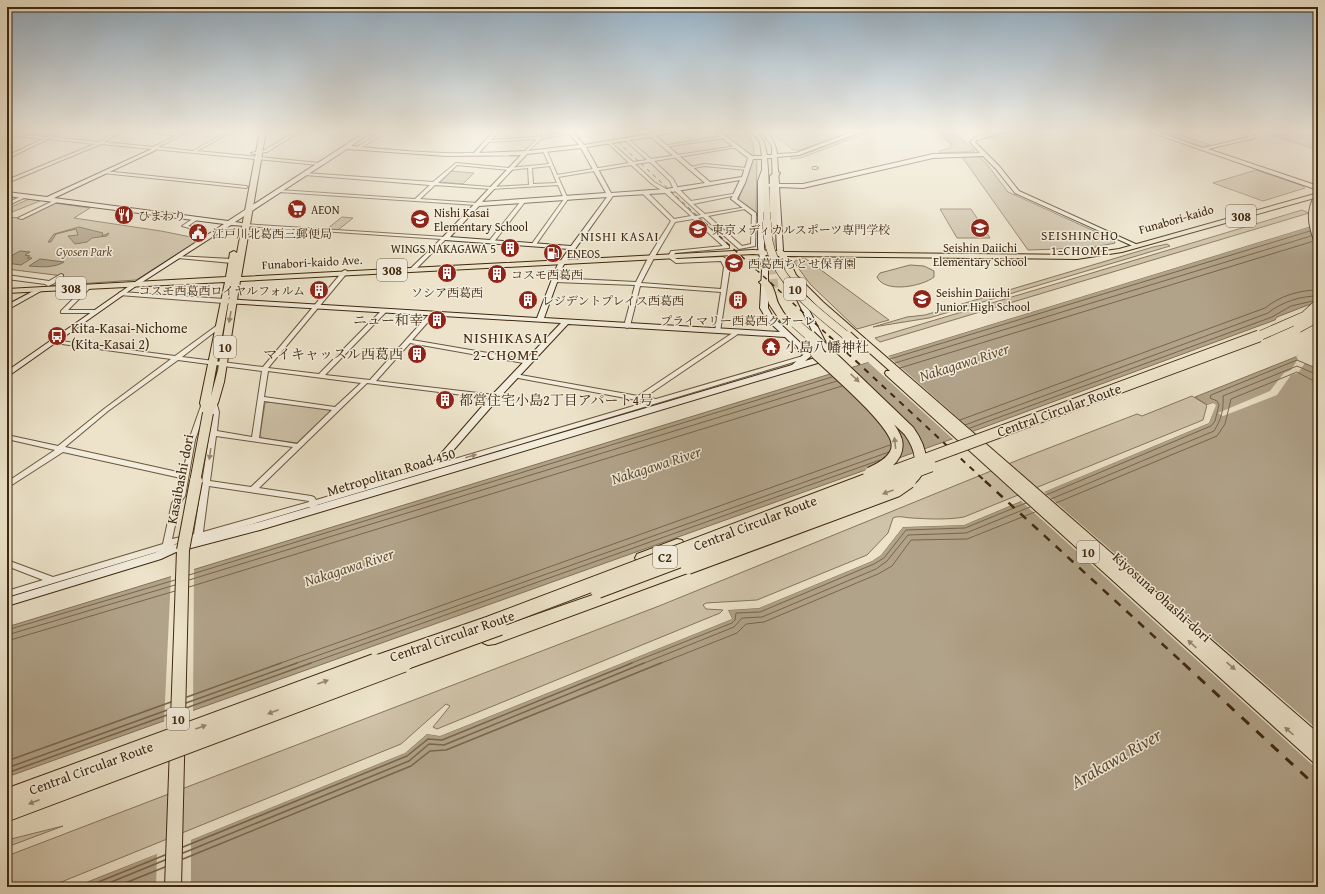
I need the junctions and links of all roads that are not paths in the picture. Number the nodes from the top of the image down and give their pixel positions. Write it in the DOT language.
graph roads {
  1 [pos="29,173"];
  2 [pos="103,173"];
  3 [pos="111,173"];
  4 [pos="250,173"];
  5 [pos="253,173"];
  6 [pos="446,173"];
  7 [pos="505,173"];
  8 [pos="530,173"];
  9 [pos="555,173"];
  10 [pos="578,173"];
  11 [pos="597,173"];
  12 [pos="642,173"];
  13 [pos="664,173"];
  14 [pos="695,173"];
  15 [pos="746,173"];
  16 [pos="764,173"];
  17 [pos="766,173"];
  18 [pos="776,173"];
  19 [pos="861,173"];
  20 [pos="1001,173"];
  21 [pos="1271,173"];
  22 [pos="305,174"];
  23 [pos="556,176"];
  24 [pos="744,178"];
  25 [pos="7,182"];
  26 [pos="435,183"];
  27 [pos="559,184"];
  28 [pos="708,184"];
  29 [pos="531,185"];
  30 [pos="771,186"];
  31 [pos="246,187"];
  32 [pos="491,188"];
  33 [pos="1318,189"];
  34 [pos="279,190"];
  35 [pos="676,190"];
  36 [pos="666,191"];
  37 [pos="645,193"];
  38 [pos="7,194"];
  39 [pos="737,194"];
  40 [pos="26,196"];
  41 [pos="610,196"];
  42 [pos="1318,196"];
  43 [pos="49,199"];
  44 [pos="566,199"];
  45 [pos="416,200"];
  46 [pos="57,201"];
  47 [pos="522,202"];
  48 [pos="690,202"];
  49 [pos="476,204"];
  50 [pos="7,205"];
  51 [pos="745,208"];
  52 [pos="24,211"];
  53 [pos="247,211"];
  54 [pos="754,214"];
  55 [pos="704,216"];
  56 [pos="241,217"];
  57 [pos="695,217"];
  58 [pos="20,218"];
  59 [pos="196,219"];
  60 [pos="673,221"];
  61 [pos="230,224"];
  62 [pos="242,225"];
  63 [pos="773,225"];
  64 [pos="192,228"];
  65 [pos="445,238"];
  66 [pos="1318,240"];
  67 [pos="491,242"];
  68 [pos="533,245"];
  69 [pos="1135,245"];
  70 [pos="574,248"];
  71 [pos="762,252"];
  72 [pos="781,252"];
  73 [pos="178,257"];
  74 [pos="670,257"];
  75 [pos="651,258"];
  76 [pos="232,261"];
  77 [pos="564,262"];
  78 [pos="788,268"];
  79 [pos="413,269"];
  80 [pos="345,272"];
  81 [pos="61,276"];
  82 [pos="7,277"];
  83 [pos="233,279"];
  84 [pos="555,280"];
  85 [pos="764,282"];
  86 [pos="51,283"];
  87 [pos="638,284"];
  88 [pos="134,285"];
  89 [pos="88,287"];
  90 [pos="39,290"];
  91 [pos="723,290"];
  92 [pos="7,291"];
  93 [pos="121,294"];
  94 [pos="775,294"];
  95 [pos="228,301"];
  96 [pos="1318,304"];
  97 [pos="316,306"];
  98 [pos="7,308"];
  99 [pos="385,310"];
  100 [pos="95,312"];
  101 [pos="433,313"];
  102 [pos="1318,317"];
  103 [pos="540,320"];
  104 [pos="566,322"];
  105 [pos="219,326"];
  106 [pos="627,326"];
  107 [pos="790,326"];
  108 [pos="718,331"];
  109 [pos="736,333"];
  110 [pos="55,341"];
  111 [pos="409,341"];
  112 [pos="177,356"];
  113 [pos="806,356"];
  114 [pos="823,357"];
  115 [pos="212,361"];
  116 [pos="529,362"];
  117 [pos="222,364"];
  118 [pos="265,368"];
  119 [pos="784,370"];
  120 [pos="7,374"];
  121 [pos="321,375"];
  122 [pos="515,376"];
  123 [pos="369,382"];
  124 [pos="495,397"];
  125 [pos="639,398"];
  126 [pos="261,399"];
  127 [pos="658,401"];
  128 [pos="214,402"];
  129 [pos="206,408"];
  130 [pos="337,409"];
  131 [pos="213,433"];
  132 [pos="7,438"];
  133 [pos="255,439"];
  134 [pos="298,446"];
  135 [pos="59,449"];
  136 [pos="434,467"];
  137 [pos="186,476"];
  138 [pos="206,483"];
  139 [pos="7,485"];
  140 [pos="253,490"];
  141 [pos="205,492"];
  142 [pos="181,496"];
  143 [pos="314,503"];
  144 [pos="298,514"];
  145 [pos="198,537"];
  146 [pos="168,546"];
  147 [pos="7,564"];
  148 [pos="54,580"];
  149 [pos="7,594"];
  150 [pos="7,602"];
  151 [pos="490,624"];
  152 [pos="468,641"];
  153 [pos="1318,742"];
  154 [pos="1318,757"];
  155 [pos="7,798"];
  156 [pos="7,812"];
  157 [pos="173,887"];
  1 -- 25 [label="street"];
  2 -- 43 [label="street"];
  3 -- 31 [label="street"];
  4 -- 31 [label="main road, 10"];
  5 -- 53 [label="main road, 10"];
  6 -- 26 [label="street"];
  7 -- 32 [label="street"];
  8 -- 29 [label="street"];
  9 -- 23 [label="street"];
  10 -- 23 [label="street"];
  11 -- 41 [label="street"];
  12 -- 36 [label="street"];
  13 -- 35 [label="street"];
  14 -- 28 [label="street"];
  15 -- 24 [label="street"];
  16 -- 71 [label="street, Kiyosuna Ohashi-dori"];
  17 -- 30 [label="main road, Kiyosuna Ohashi-dori / 10"];
  18 -- 30 [label="highway"];
  19 -- 30 [label="street"];
  20 -- 69 [label="street"];
  21 -- 33 [label="street"];
  22 -- 26 [label="street"];
  22 -- 34 [label="street"];
  23 -- 27 [label="street"];
  24 -- 28 [label="street"];
  24 -- 39 [label="street"];
  26 -- 32 [label="street"];
  26 -- 45 [label="street"];
  27 -- 29 [label="street"];
  27 -- 44 [label="street"];
  28 -- 35 [label="street"];
  29 -- 32 [label="street"];
  30 -- 63 [label="highway"];
  30 -- 72 [label="street, Kiyosuna Ohashi-dori"];
  154 -- 30 [label="main road, Kiyosuna Ohashi-dori / 10, one-way, bridge"];
  31 -- 56 [label="main road, 10"];
  32 -- 49 [label="street"];
  33 -- 69 [label="main road, Funabori-kaido / 308"];
  34 -- 45 [label="street"];
  34 -- 53 [label="street"];
  35 -- 36 [label="street"];
  35 -- 48 [label="street"];
  36 -- 37 [label="street"];
  36 -- 57 [label="street"];
  37 -- 41 [label="street"];
  37 -- 60 [label="street"];
  38 -- 40 [label="street"];
  39 -- 48 [label="street"];
  39 -- 51 [label="street"];
  40 -- 43 [label="street"];
  40 -- 50 [label="street"];
  41 -- 44 [label="street"];
  41 -- 70 [label="street"];
  42 -- 66 [label="highway"];
  42 -- 69 [label="main road, Funabori-kaido / 308"];
  43 -- 46 [label="street"];
  43 -- 52 [label="street"];
  44 -- 47 [label="street"];
  44 -- 68 [label="street"];
  45 -- 49 [label="street"];
  46 -- 58 [label="street"];
  46 -- 59 [label="street"];
  47 -- 49 [label="street"];
  47 -- 67 [label="street"];
  48 -- 55 [label="street"];
  49 -- 65 [label="street"];
  51 -- 54 [label="street"];
  51 -- 55 [label="street"];
  53 -- 56 [label="street"];
  53 -- 62 [label="main road, 10"];
  54 -- 55 [label="street"];
  55 -- 57 [label="street"];
  56 -- 61 [label="street"];
  56 -- 62 [label="main road, 10"];
  57 -- 60 [label="street"];
  57 -- 74 [label="street"];
  59 -- 61 [label="street"];
  59 -- 64 [label="street"];
  60 -- 75 [label="street"];
  61 -- 62 [label="street"];
  61 -- 73 [label="street"];
  62 -- 65 [label="street"];
  62 -- 76 [label="main road, 10"];
  62 -- 83 [label="main road, 10"];
  65 -- 67 [label="street"];
  65 -- 79 [label="street"];
  67 -- 68 [label="street"];
  68 -- 70 [label="street"];
  69 -- 72 [label="main road, Funabori-kaido / 308"];
  70 -- 77 [label="street"];
  71 -- 72 [label="main road, Funabori-kaido / 308"];
  71 -- 74 [label="main road, Funabori-kaido Ave. / 308"];
  71 -- 85 [label="street"];
  72 -- 78 [label="main road, Kiyosuna Ohashi-dori / 10"];
  73 -- 76 [label="street"];
  73 -- 88 [label="street"];
  74 -- 75 [label="main road, Funabori-kaido Ave. / 308"];
  74 -- 91 [label="street"];
  75 -- 77 [label="main road, Funabori-kaido Ave. / 308"];
  75 -- 87 [label="street"];
  76 -- 83 [label="main road, 10"];
  77 -- 79 [label="main road, Funabori-kaido Ave. / 308"];
  77 -- 84 [label="street"];
  78 -- 114 [label="street"];
  78 -- 153 [label="main road, Kiyosuna Ohashi-dori / 10, one-way"];
  79 -- 80 [label="main road, Funabori-kaido Ave. / 308"];
  80 -- 83 [label="main road, Funabori-kaido Ave. / 308"];
  80 -- 97 [label="street"];
  81 -- 86 [label="street"];
  82 -- 86 [label="street"];
  83 -- 88 [label="main road, Funabori-kaido Ave. / 308"];
  83 -- 95 [label="main road, 10"];
  84 -- 87 [label="street"];
  84 -- 103 [label="street"];
  85 -- 107 [label="highway"];
  85 -- 107 [label="street"];
  86 -- 90 [label="street"];
  87 -- 91 [label="street"];
  87 -- 106 [label="street"];
  88 -- 89 [label="main road, Funabori-kaido Ave. / 308"];
  88 -- 93 [label="street"];
  89 -- 90 [label="main road, Funabori-kaido Ave. / 308"];
  89 -- 100 [label="street"];
  90 -- 92 [label="main road, Funabori-kaido Ave. / 308"];
  90 -- 98 [label="street"];
  91 -- 108 [label="street"];
  93 -- 95 [label="street"];
  93 -- 100 [label="street"];
  94 -- 107 [label="highway"];
  95 -- 97 [label="street"];
  95 -- 105 [label="main road, 10"];
  95 -- 117 [label="main road, 10, one-way"];
  96 -- 151 [label="highway, Central Circular Route / C2, bridge"];
  97 -- 99 [label="street"];
  97 -- 118 [label="street"];
  99 -- 101 [label="street"];
  99 -- 121 [label="street"];
  100 -- 110 [label="street"];
  101 -- 103 [label="street"];
  101 -- 111 [label="street"];
  102 -- 152 [label="highway, Central Circular Route / C2, bridge"];
  103 -- 104 [label="street"];
  104 -- 106 [label="street"];
  104 -- 116 [label="street"];
  105 -- 112 [label="street"];
  105 -- 115 [label="main road, 10"];
  106 -- 108 [label="street"];
  107 -- 109 [label="street"];
  107 -- 113 [label="street"];
  151 -- 107 [label="highway, one-way, bridge"];
  107 -- 152 [label="highway, one-way, bridge"];
  108 -- 109 [label="street"];
  109 -- 125 [label="street"];
  110 -- 112 [label="street"];
  110 -- 120 [label="street"];
  111 -- 116 [label="street"];
  111 -- 123 [label="street"];
  112 -- 115 [label="street"];
  112 -- 135 [label="street"];
  113 -- 114 [label="street"];
  113 -- 119 [label="street, Metropolitan Road 450"];
  113 -- 127 [label="street"];
  114 -- 119 [label="street, Metropolitan Road 450"];
  115 -- 117 [label="street"];
  115 -- 129 [label="main road, 10"];
  116 -- 122 [label="street"];
  117 -- 118 [label="street"];
  117 -- 128 [label="main road, 10"];
  118 -- 121 [label="street"];
  118 -- 126 [label="street"];
  119 -- 144 [label="street, Metropolitan Road 450"];
  121 -- 123 [label="street"];
  122 -- 124 [label="street"];
  122 -- 125 [label="street"];
  123 -- 124 [label="street"];
  123 -- 130 [label="street"];
  124 -- 136 [label="street"];
  125 -- 127 [label="street"];
  126 -- 130 [label="street"];
  126 -- 133 [label="street"];
  136 -- 127 [label="street, one-way"];
  128 -- 129 [label="main road, 10"];
  128 -- 131 [label="street"];
  129 -- 137 [label="street"];
  129 -- 157 [label="main road, Kasaibashi-dori / 10, bridge"];
  130 -- 134 [label="street"];
  131 -- 133 [label="street"];
  131 -- 138 [label="street, one-way"];
  132 -- 135 [label="street"];
  133 -- 134 [label="street"];
  134 -- 140 [label="street"];
  135 -- 137 [label="street"];
  135 -- 139 [label="street"];
  136 -- 143 [label="street"];
  137 -- 142 [label="street"];
  138 -- 140 [label="street"];
  138 -- 141 [label="street"];
  140 -- 143 [label="street"];
  141 -- 142 [label="street"];
  141 -- 145 [label="street"];
  142 -- 146 [label="street"];
  143 -- 144 [label="street"];
  143 -- 145 [label="street"];
  144 -- 150 [label="street, Metropolitan Road 450"];
  145 -- 146 [label="street"];
  146 -- 148 [label="street"];
  147 -- 148 [label="street"];
  148 -- 149 [label="street"];
  155 -- 151 [label="highway, Central Circular Route / C2, one-way, bridge"];
  152 -- 156 [label="highway, Central Circular Route / C2, one-way, bridge"];
}
